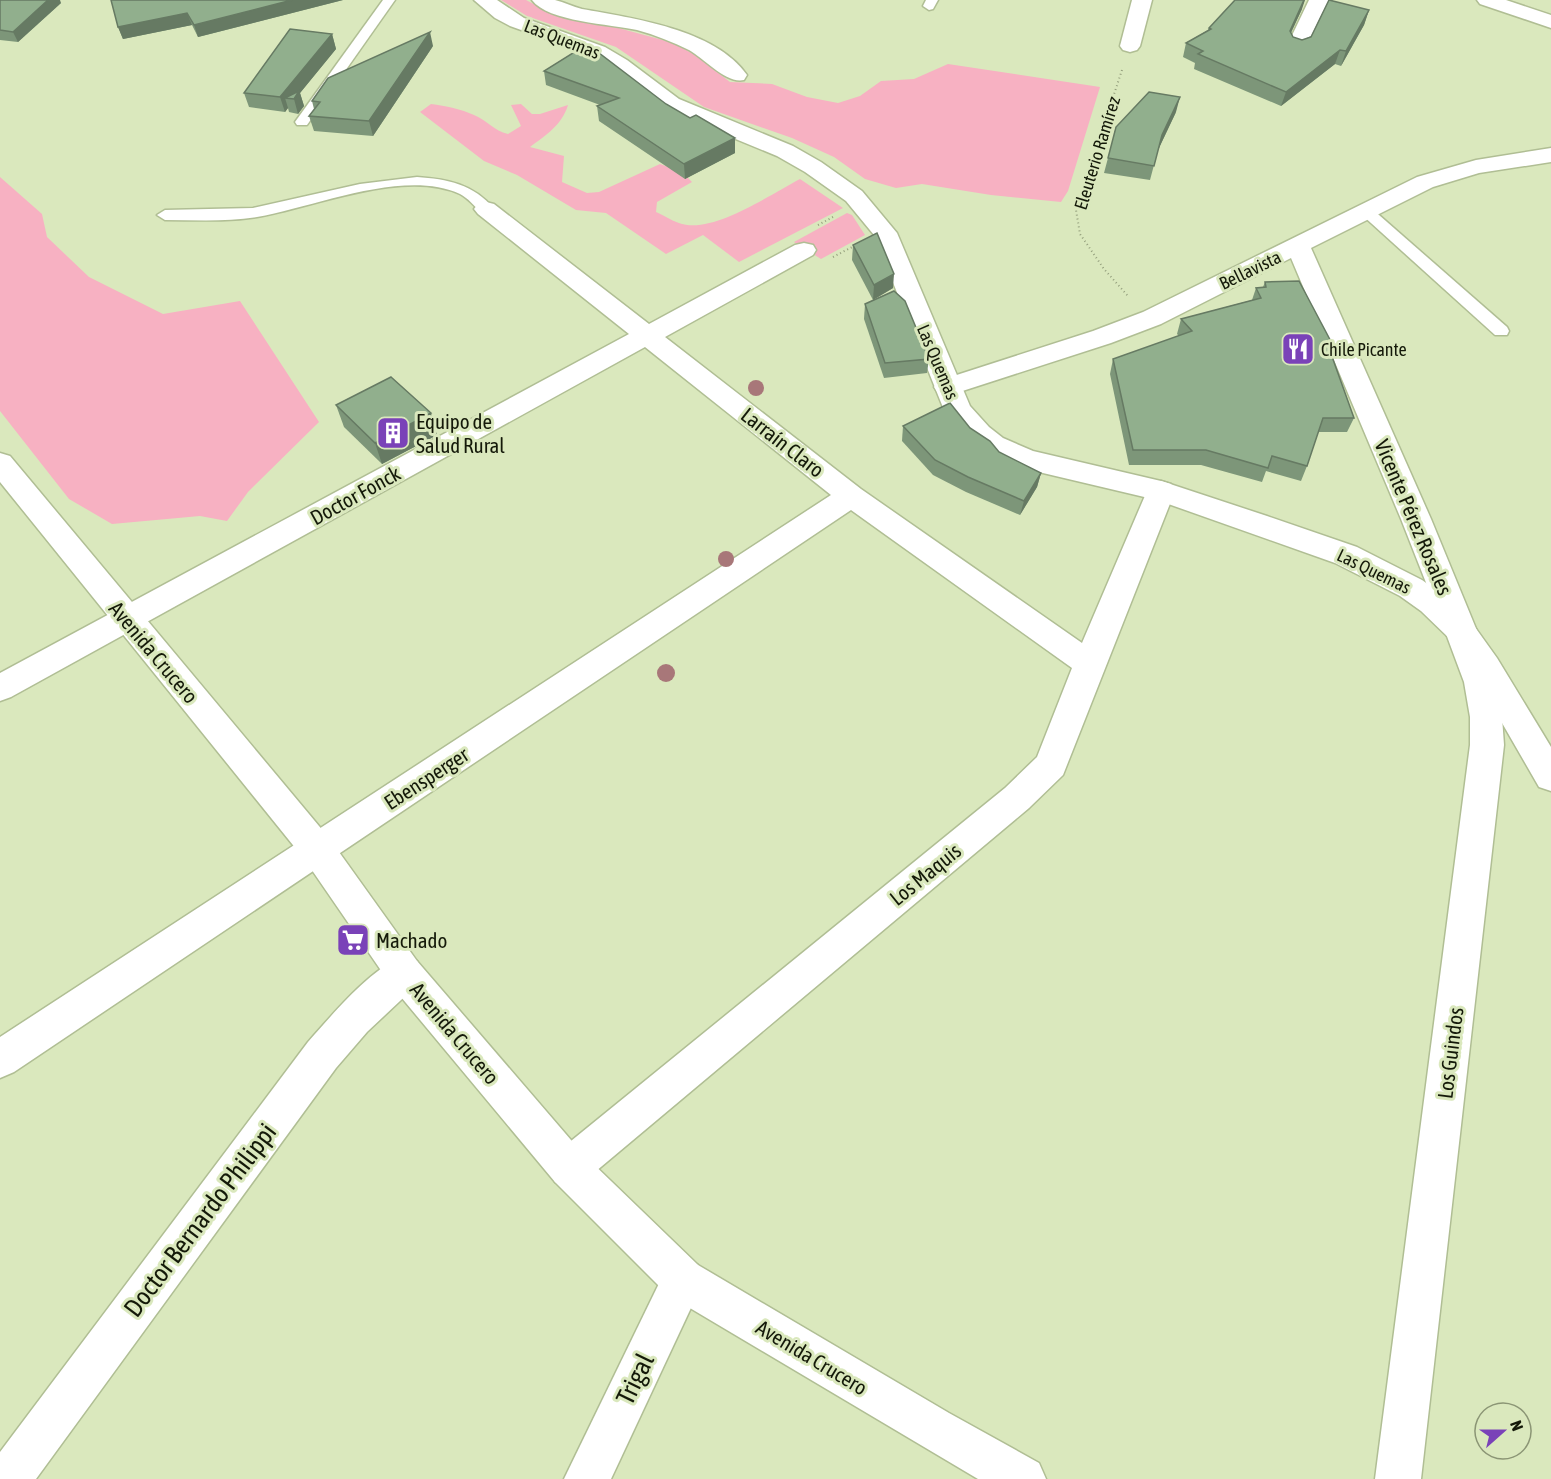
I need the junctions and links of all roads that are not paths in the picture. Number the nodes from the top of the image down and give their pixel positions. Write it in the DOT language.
graph roads {
  1 [pos="389,0"];
  2 [pos="484,0"];
  3 [pos="542,0"];
  4 [pos="1142,0"];
  5 [pos="1319,0"];
  6 [pos="1487,0"];
  7 [pos="1551,22"];
  8 [pos="1130,46"];
  9 [pos="1297,46"];
  10 [pos="736,75"];
  11 [pos="302,122"];
  12 [pos="1551,155"];
  13 [pos="486,209"];
  14 [pos="1366,212"];
  15 [pos="165,215"];
  16 [pos="807,240"];
  17 [pos="1298,247"];
  18 [pos="1502,331"];
  19 [pos="647,335"];
  20 [pos="947,387"];
  21 [pos="0,463"];
  22 [pos="1161,491"];
  23 [pos="851,496"];
  24 [pos="127,620"];
  25 [pos="1461,631"];
  26 [pos="1089,664"];
  27 [pos="0,688"];
  28 [pos="1551,777"];
  29 [pos="317,849"];
  30 [pos="404,973"];
  31 [pos="0,1059"];
  32 [pos="569,1168"];
  33 [pos="683,1280"];
  34 [pos="8,1479"];
  35 [pos="586,1479"];
  36 [pos="1023,1479"];
  37 [pos="1398,1479"];
  1 -- 11 [label="lane"];
  2 -- 20 [label="street, Las Quemas"];
  3 -- 10 [label="street"];
  4 -- 8 [label="street"];
  5 -- 9 [label="street"];
  6 -- 7 [label="street"];
  12 -- 14 [label="street, Bellavista"];
  13 -- 15 [label="lane"];
  13 -- 19 [label="street, Larraín Claro"];
  14 -- 17 [label="street, Bellavista"];
  14 -- 18 [label="lane"];
  16 -- 19 [label="street, Doctor Fonck"];
  17 -- 20 [label="street, Bellavista"];
  17 -- 25 [label="street, Vicente Pérez Rosales"];
  19 -- 23 [label="street, Larraín Claro"];
  19 -- 24 [label="street, Doctor Fonck"];
  20 -- 22 [label="street, Las Quemas"];
  21 -- 24 [label="street, Avenida Crucero"];
  22 -- 25 [label="street, Las Quemas"];
  22 -- 26 [label="street, Los Maquis"];
  23 -- 26 [label="street, Larraín Claro"];
  23 -- 29 [label="street, Ebensperger"];
  24 -- 27 [label="street, Doctor Fonck"];
  24 -- 29 [label="street, Avenida Crucero"];
  25 -- 28 [label="street, Vicente Pérez Rosales"];
  25 -- 37 [label="street, Los Guindos"];
  26 -- 32 [label="street, Los Maquis"];
  29 -- 30 [label="street, Avenida Crucero"];
  29 -- 31 [label="street, Ebensperger"];
  30 -- 32 [label="street, Avenida Crucero"];
  30 -- 34 [label="street, Doctor Bernardo Philippi"];
  32 -- 33 [label="street, Avenida Crucero"];
  33 -- 35 [label="street, Trigal"];
  33 -- 36 [label="street, Avenida Crucero"];
}
